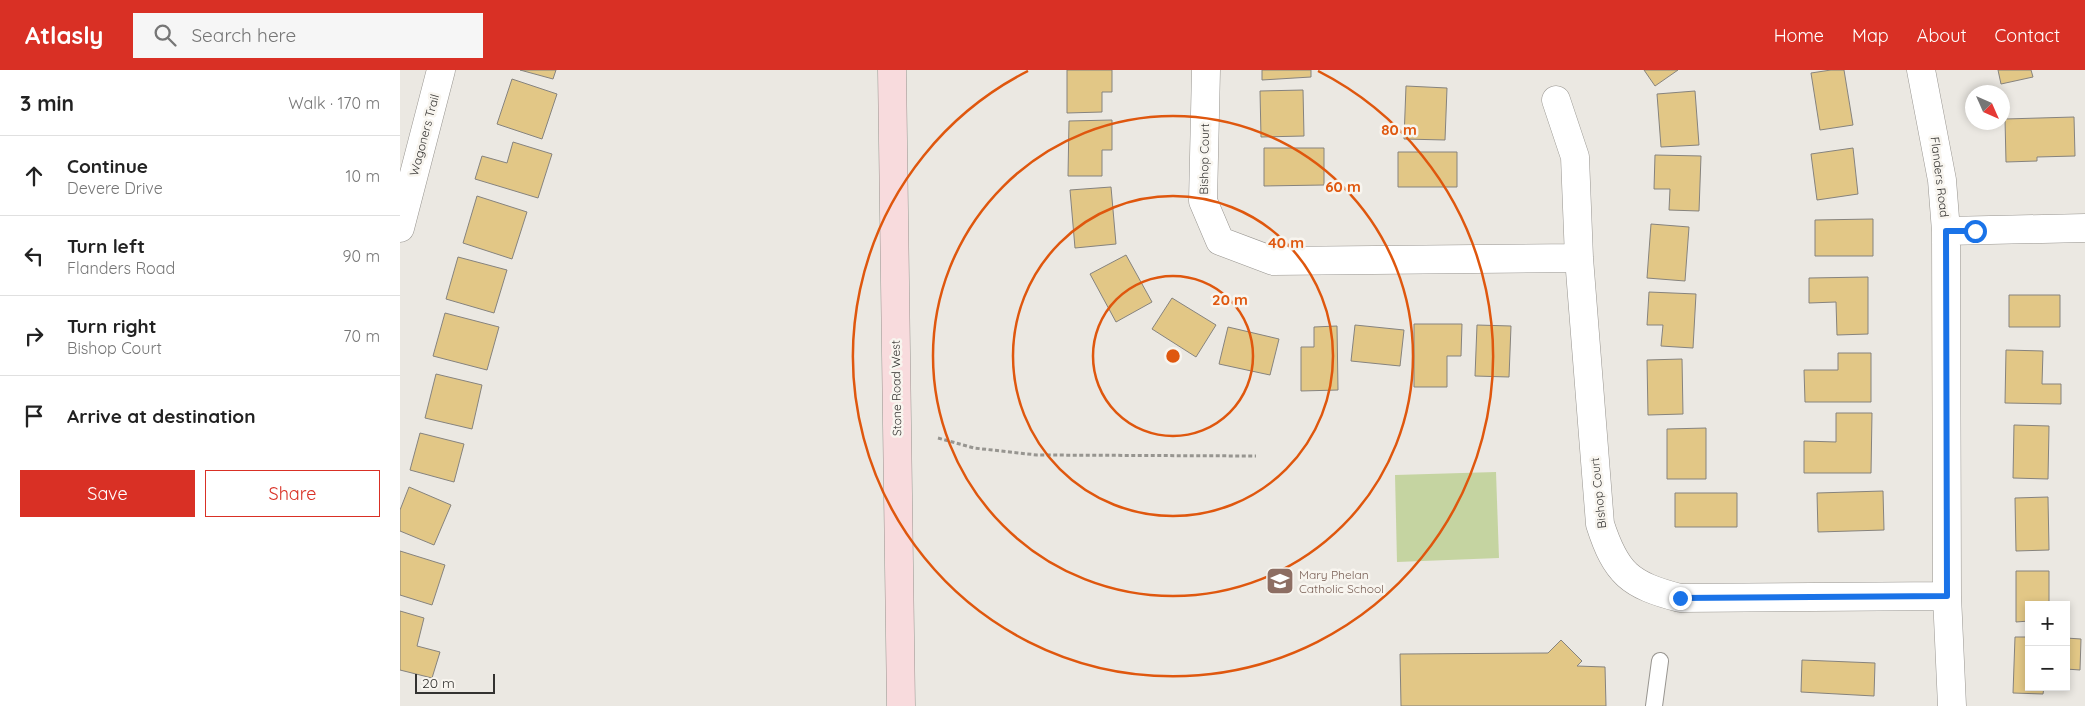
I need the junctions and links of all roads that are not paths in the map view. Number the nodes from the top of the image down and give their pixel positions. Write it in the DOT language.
graph roads {
  1 [pos="441,70"];
  2 [pos="892,70"];
  3 [pos="1206,70"];
  4 [pos="1921,70"];
  5 [pos="1556,100"];
  6 [pos="400,228"];
  7 [pos="2085,228"];
  8 [pos="1946,231"];
  9 [pos="1579,258"];
  10 [pos="1947,596"];
  11 [pos="1660,662"];
  12 [pos="901,706"];
  13 [pos="1654,706"];
  14 [pos="1952,706"];
  1 -- 6 [label="street, Wagoners Trail"];
  2 -- 12 [label="main road, Stone Road West"];
  3 -- 9 [label="street, Bishop Court"];
  4 -- 8 [label="street, Flanders Road"];
  5 -- 9 [label="street, Bishop Court"];
  7 -- 8 [label="street"];
  8 -- 10 [label="street, Flanders Road"];
  9 -- 10 [label="street, Bishop Court"];
  10 -- 14 [label="street, Flanders Road"];
  11 -- 13 [label="lane"];
}
